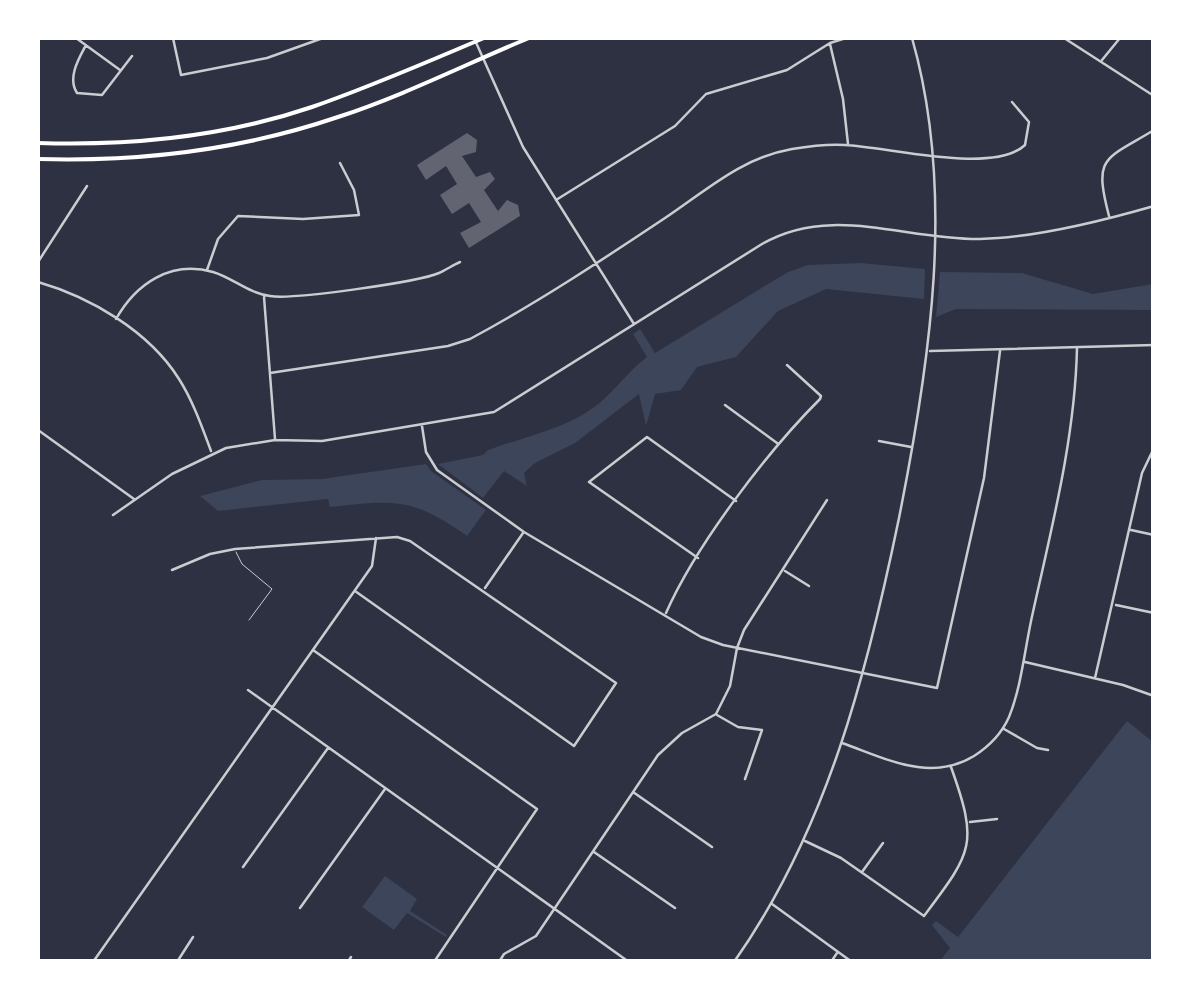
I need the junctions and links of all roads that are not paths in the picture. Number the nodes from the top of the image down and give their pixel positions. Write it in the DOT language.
graph roads {
  1 [pos="76,38"];
  2 [pos="172,38"];
  3 [pos="324,38"];
  4 [pos="484,38"];
  5 [pos="529,38"];
  6 [pos="846,38"];
  7 [pos="912,38"];
  8 [pos="1064,38"];
  9 [pos="1120,38"];
  10 [pos="474,39"];
  11 [pos="830,44"];
  12 [pos="86,45"];
  13 [pos="132,56"];
  14 [pos="483,57"];
  15 [pos="1101,61"];
  16 [pos="121,70"];
  17 [pos="1154,96"];
  18 [pos="1012,102"];
  19 [pos="1154,130"];
  20 [pos="38,142"];
  21 [pos="848,145"];
  22 [pos="933,154"];
  23 [pos="38,159"];
  24 [pos="340,163"];
  25 [pos="87,186"];
  26 [pos="556,200"];
  27 [pos="1154,206"];
  28 [pos="1109,217"];
  29 [pos="934,235"];
  30 [pos="38,262"];
  31 [pos="460,262"];
  32 [pos="594,263"];
  33 [pos="206,271"];
  34 [pos="38,282"];
  35 [pos="264,295"];
  36 [pos="116,318"];
  37 [pos="634,324"];
  38 [pos="1154,345"];
  39 [pos="1077,347"];
  40 [pos="1000,350"];
  41 [pos="928,351"];
  42 [pos="787,365"];
  43 [pos="270,373"];
  44 [pos="724,404"];
  45 [pos="422,426"];
  46 [pos="38,430"];
  47 [pos="275,440"];
  48 [pos="880,441"];
  49 [pos="778,444"];
  50 [pos="912,447"];
  51 [pos="1154,448"];
  52 [pos="212,452"];
  53 [pos="136,500"];
  54 [pos="828,500"];
  55 [pos="736,501"];
  56 [pos="114,515"];
  57 [pos="1129,530"];
  58 [pos="524,532"];
  59 [pos="1154,535"];
  60 [pos="376,536"];
  61 [pos="235,549"];
  62 [pos="698,558"];
  63 [pos="172,570"];
  64 [pos="783,570"];
  65 [pos="810,586"];
  66 [pos="354,590"];
  67 [pos="484,590"];
  68 [pos="1113,604"];
  69 [pos="1154,613"];
  70 [pos="666,614"];
  71 [pos="250,620"];
  72 [pos="737,648"];
  73 [pos="313,650"];
  74 [pos="1022,662"];
  75 [pos="862,674"];
  76 [pos="1096,678"];
  77 [pos="248,690"];
  78 [pos="1154,696"];
  79 [pos="272,707"];
  80 [pos="716,714"];
  81 [pos="1003,728"];
  82 [pos="842,743"];
  83 [pos="328,747"];
  84 [pos="1048,750"];
  85 [pos="951,766"];
  86 [pos="745,779"];
  87 [pos="386,788"];
  88 [pos="632,791"];
  89 [pos="997,818"];
  90 [pos="968,822"];
  91 [pos="803,840"];
  92 [pos="883,843"];
  93 [pos="712,847"];
  94 [pos="592,851"];
  95 [pos="243,867"];
  96 [pos="498,868"];
  97 [pos="861,873"];
  98 [pos="770,903"];
  99 [pos="300,908"];
  100 [pos="554,908"];
  101 [pos="674,908"];
  102 [pos="193,937"];
  103 [pos="838,952"];
  104 [pos="92,962"];
  105 [pos="176,962"];
  106 [pos="434,962"];
  107 [pos="499,962"];
  108 [pos="630,962"];
  109 [pos="734,962"];
  110 [pos="831,962"];
  111 [pos="852,962"];
  1 -- 12 [label="street"];
  2 -- 3 [label="street"];
  4 -- 10 [label="main road"];
  5 -- 14 [label="main road"];
  6 -- 11 [label="street"];
  7 -- 22 [label="street"];
  8 -- 15 [label="street"];
  9 -- 15 [label="street"];
  10 -- 14 [label="street"];
  10 -- 20 [label="main road"];
  11 -- 21 [label="street"];
  11 -- 26 [label="street"];
  12 -- 16 [label="street"];
  12 -- 16 [label="street"];
  13 -- 16 [label="street"];
  14 -- 23 [label="main road"];
  14 -- 26 [label="street"];
  15 -- 17 [label="street"];
  18 -- 22 [label="street"];
  19 -- 28 [label="street"];
  21 -- 22 [label="street"];
  21 -- 32 [label="street"];
  22 -- 29 [label="street"];
  24 -- 33 [label="street"];
  25 -- 30 [label="street"];
  26 -- 32 [label="street"];
  27 -- 28 [label="street"];
  28 -- 29 [label="street"];
  29 -- 37 [label="street"];
  29 -- 41 [label="street"];
  31 -- 35 [label="street"];
  32 -- 37 [label="street"];
  32 -- 43 [label="street"];
  33 -- 35 [label="street"];
  33 -- 36 [label="street"];
  34 -- 36 [label="street"];
  35 -- 43 [label="street"];
  36 -- 52 [label="street"];
  37 -- 45 [label="street"];
  38 -- 39 [label="street"];
  39 -- 40 [label="street"];
  39 -- 74 [label="street"];
  40 -- 41 [label="street"];
  40 -- 75 [label="street"];
  41 -- 50 [label="street"];
  42 -- 49 [label="street"];
  43 -- 47 [label="street"];
  44 -- 49 [label="street"];
  45 -- 47 [label="street"];
  45 -- 58 [label="street"];
  46 -- 53 [label="street"];
  47 -- 52 [label="street"];
  48 -- 50 [label="street"];
  49 -- 55 [label="street"];
  50 -- 75 [label="street"];
  51 -- 57 [label="street"];
  52 -- 53 [label="street"];
  53 -- 56 [label="street"];
  54 -- 64 [label="street"];
  55 -- 62 [label="street"];
  55 -- 62 [label="street"];
  57 -- 59 [label="street"];
  57 -- 68 [label="street"];
  58 -- 67 [label="street"];
  58 -- 70 [label="street"];
  60 -- 61 [label="street"];
  60 -- 66 [label="street"];
  60 -- 67 [label="street"];
  61 -- 63 [label="street"];
  61 -- 71 [label="lane"];
  62 -- 70 [label="street"];
  64 -- 65 [label="street"];
  64 -- 72 [label="street"];
  66 -- 67 [label="street"];
  66 -- 73 [label="street"];
  68 -- 69 [label="street"];
  68 -- 76 [label="street"];
  70 -- 72 [label="street"];
  72 -- 75 [label="street"];
  72 -- 80 [label="street"];
  73 -- 79 [label="street"];
  73 -- 96 [label="street"];
  74 -- 76 [label="street"];
  74 -- 81 [label="street"];
  75 -- 82 [label="street"];
  76 -- 78 [label="street"];
  77 -- 79 [label="street"];
  79 -- 83 [label="street"];
  79 -- 104 [label="street"];
  80 -- 86 [label="street"];
  80 -- 88 [label="street"];
  81 -- 84 [label="street"];
  81 -- 85 [label="street"];
  82 -- 85 [label="street"];
  82 -- 91 [label="street"];
  83 -- 87 [label="street"];
  83 -- 95 [label="street"];
  85 -- 90 [label="street"];
  87 -- 96 [label="street"];
  87 -- 99 [label="street"];
  88 -- 93 [label="street"];
  88 -- 94 [label="street"];
  89 -- 90 [label="street"];
  90 -- 97 [label="street"];
  91 -- 97 [label="street"];
  91 -- 98 [label="street"];
  92 -- 97 [label="street"];
  94 -- 100 [label="street"];
  94 -- 101 [label="street"];
  96 -- 100 [label="street"];
  96 -- 106 [label="street"];
  98 -- 103 [label="street"];
  98 -- 109 [label="street"];
  100 -- 107 [label="street"];
  100 -- 108 [label="street"];
  102 -- 105 [label="street"];
  103 -- 110 [label="street"];
  103 -- 111 [label="street"];
}
